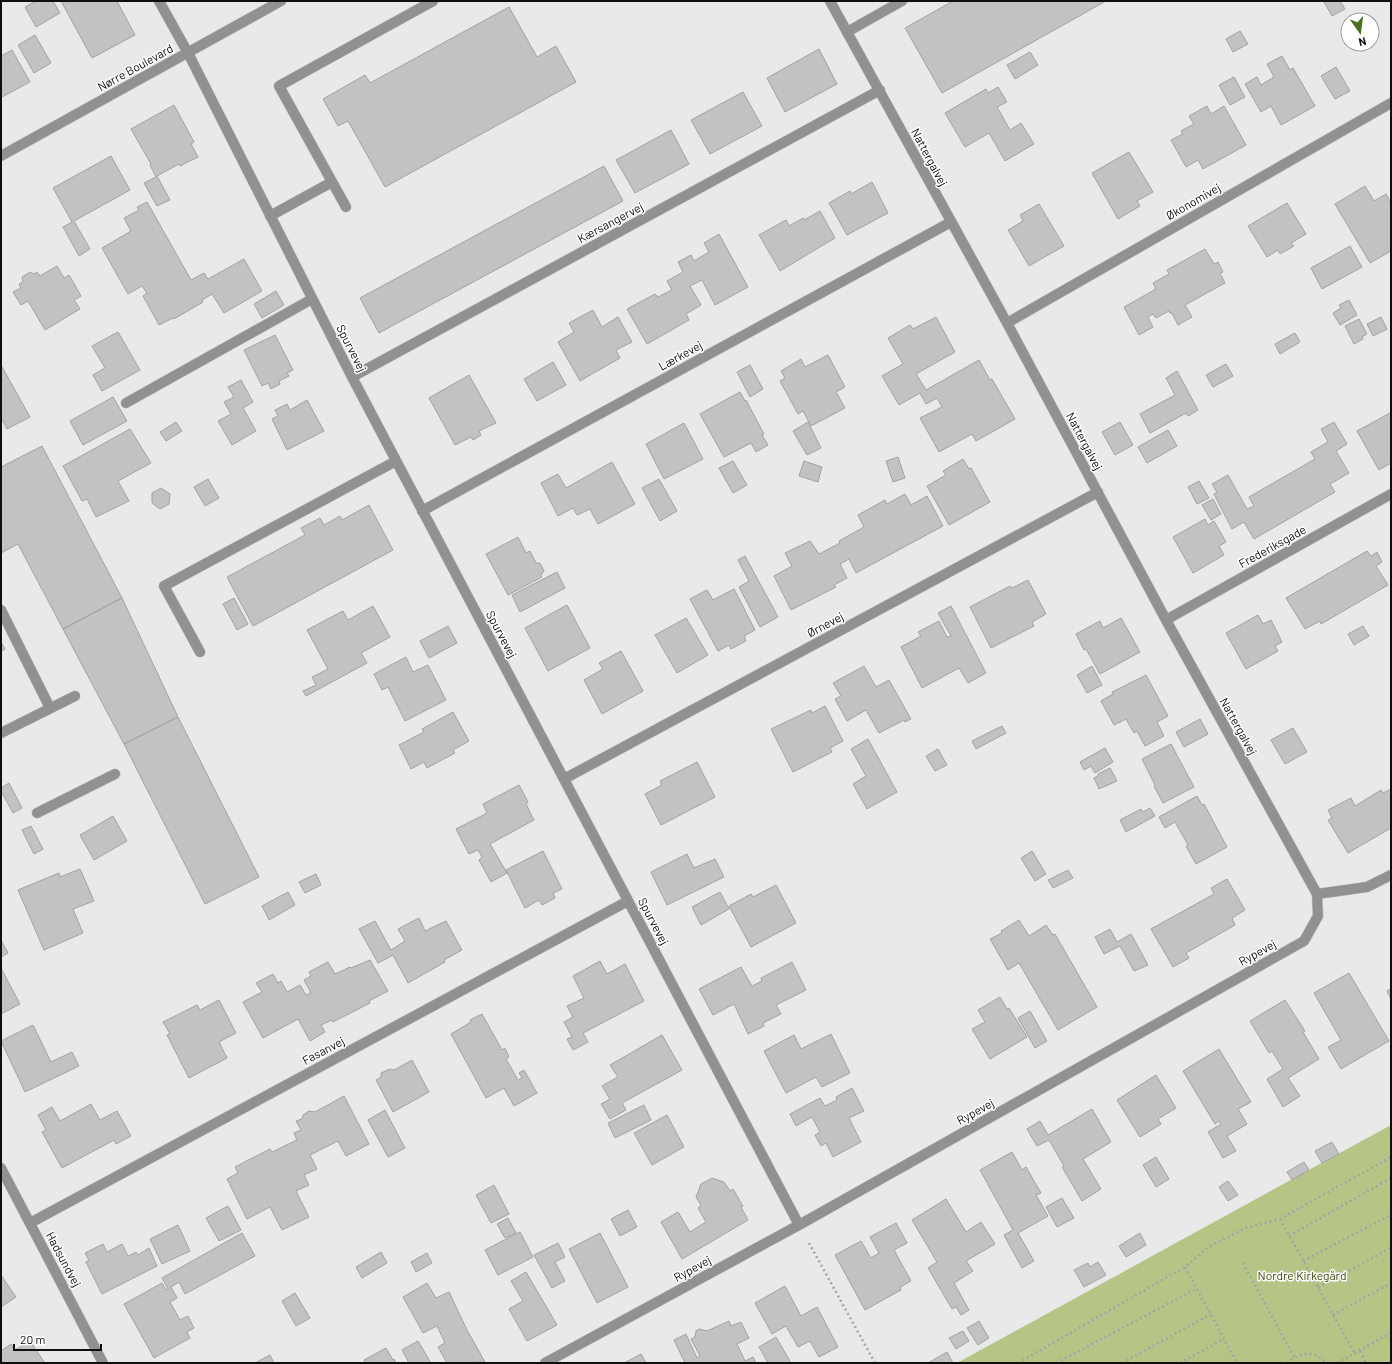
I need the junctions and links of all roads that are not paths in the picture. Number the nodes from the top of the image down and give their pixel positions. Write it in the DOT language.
graph roads {
  1 [pos="159,1"];
  2 [pos="281,1"];
  3 [pos="433,1"];
  4 [pos="830,1"];
  5 [pos="902,1"];
  6 [pos="847,32"];
  7 [pos="188,53"];
  8 [pos="880,90"];
  9 [pos="1391,102"];
  10 [pos="1,156"];
  11 [pos="332,182"];
  12 [pos="346,207"];
  13 [pos="270,216"];
  14 [pos="951,222"];
  15 [pos="312,299"];
  16 [pos="1007,323"];
  17 [pos="352,377"];
  18 [pos="126,403"];
  19 [pos="396,461"];
  20 [pos="1098,492"];
  21 [pos="1391,494"];
  22 [pos="422,511"];
  23 [pos="1,610"];
  24 [pos="1166,620"];
  25 [pos="200,652"];
  26 [pos="75,696"];
  27 [pos="50,708"];
  28 [pos="1,733"];
  29 [pos="115,774"];
  30 [pos="564,779"];
  31 [pos="37,812"];
  32 [pos="1391,875"];
  33 [pos="1317,894"];
  34 [pos="628,901"];
  35 [pos="1,1168"];
  36 [pos="30,1223"];
  37 [pos="799,1225"];
  38 [pos="104,1363"];
  39 [pos="545,1363"];
  1 -- 7 [label="street, Spurvevej"];
  2 -- 7 [label="street, Nørre Boulevard"];
  3 -- 11 [label="street"];
  4 -- 6 [label="street, Nattergalvej"];
  5 -- 6 [label="street"];
  6 -- 8 [label="street, Nattergalvej"];
  7 -- 10 [label="street, Nørre Boulevard"];
  7 -- 13 [label="street, Spurvevej"];
  8 -- 14 [label="street, Nattergalvej"];
  8 -- 17 [label="street, Kærsangervej"];
  9 -- 16 [label="street, Økonomivej"];
  11 -- 12 [label="street"];
  11 -- 13 [label="street"];
  13 -- 15 [label="street, Spurvevej"];
  14 -- 16 [label="street, Nattergalvej"];
  14 -- 22 [label="street, Lærkevej"];
  15 -- 17 [label="street, Spurvevej"];
  15 -- 18 [label="street"];
  16 -- 20 [label="street, Nattergalvej"];
  17 -- 19 [label="street, Spurvevej"];
  19 -- 22 [label="street, Spurvevej"];
  19 -- 25 [label="street"];
  20 -- 24 [label="street, Nattergalvej"];
  20 -- 30 [label="street, Ørnevej"];
  21 -- 24 [label="street, Frederiksgade"];
  22 -- 30 [label="street, Spurvevej"];
  23 -- 27 [label="street"];
  24 -- 33 [label="street, Nattergalvej"];
  26 -- 27 [label="street"];
  27 -- 28 [label="street"];
  29 -- 31 [label="street"];
  30 -- 34 [label="street, Spurvevej"];
  32 -- 33 [label="street"];
  33 -- 37 [label="street, Rypevej"];
  34 -- 36 [label="street, Fasanvej"];
  34 -- 37 [label="street, Spurvevej"];
  35 -- 36 [label="street, Hadsundvej"];
  36 -- 38 [label="street, Hadsundvej"];
  37 -- 39 [label="street, Rypevej"];
}
